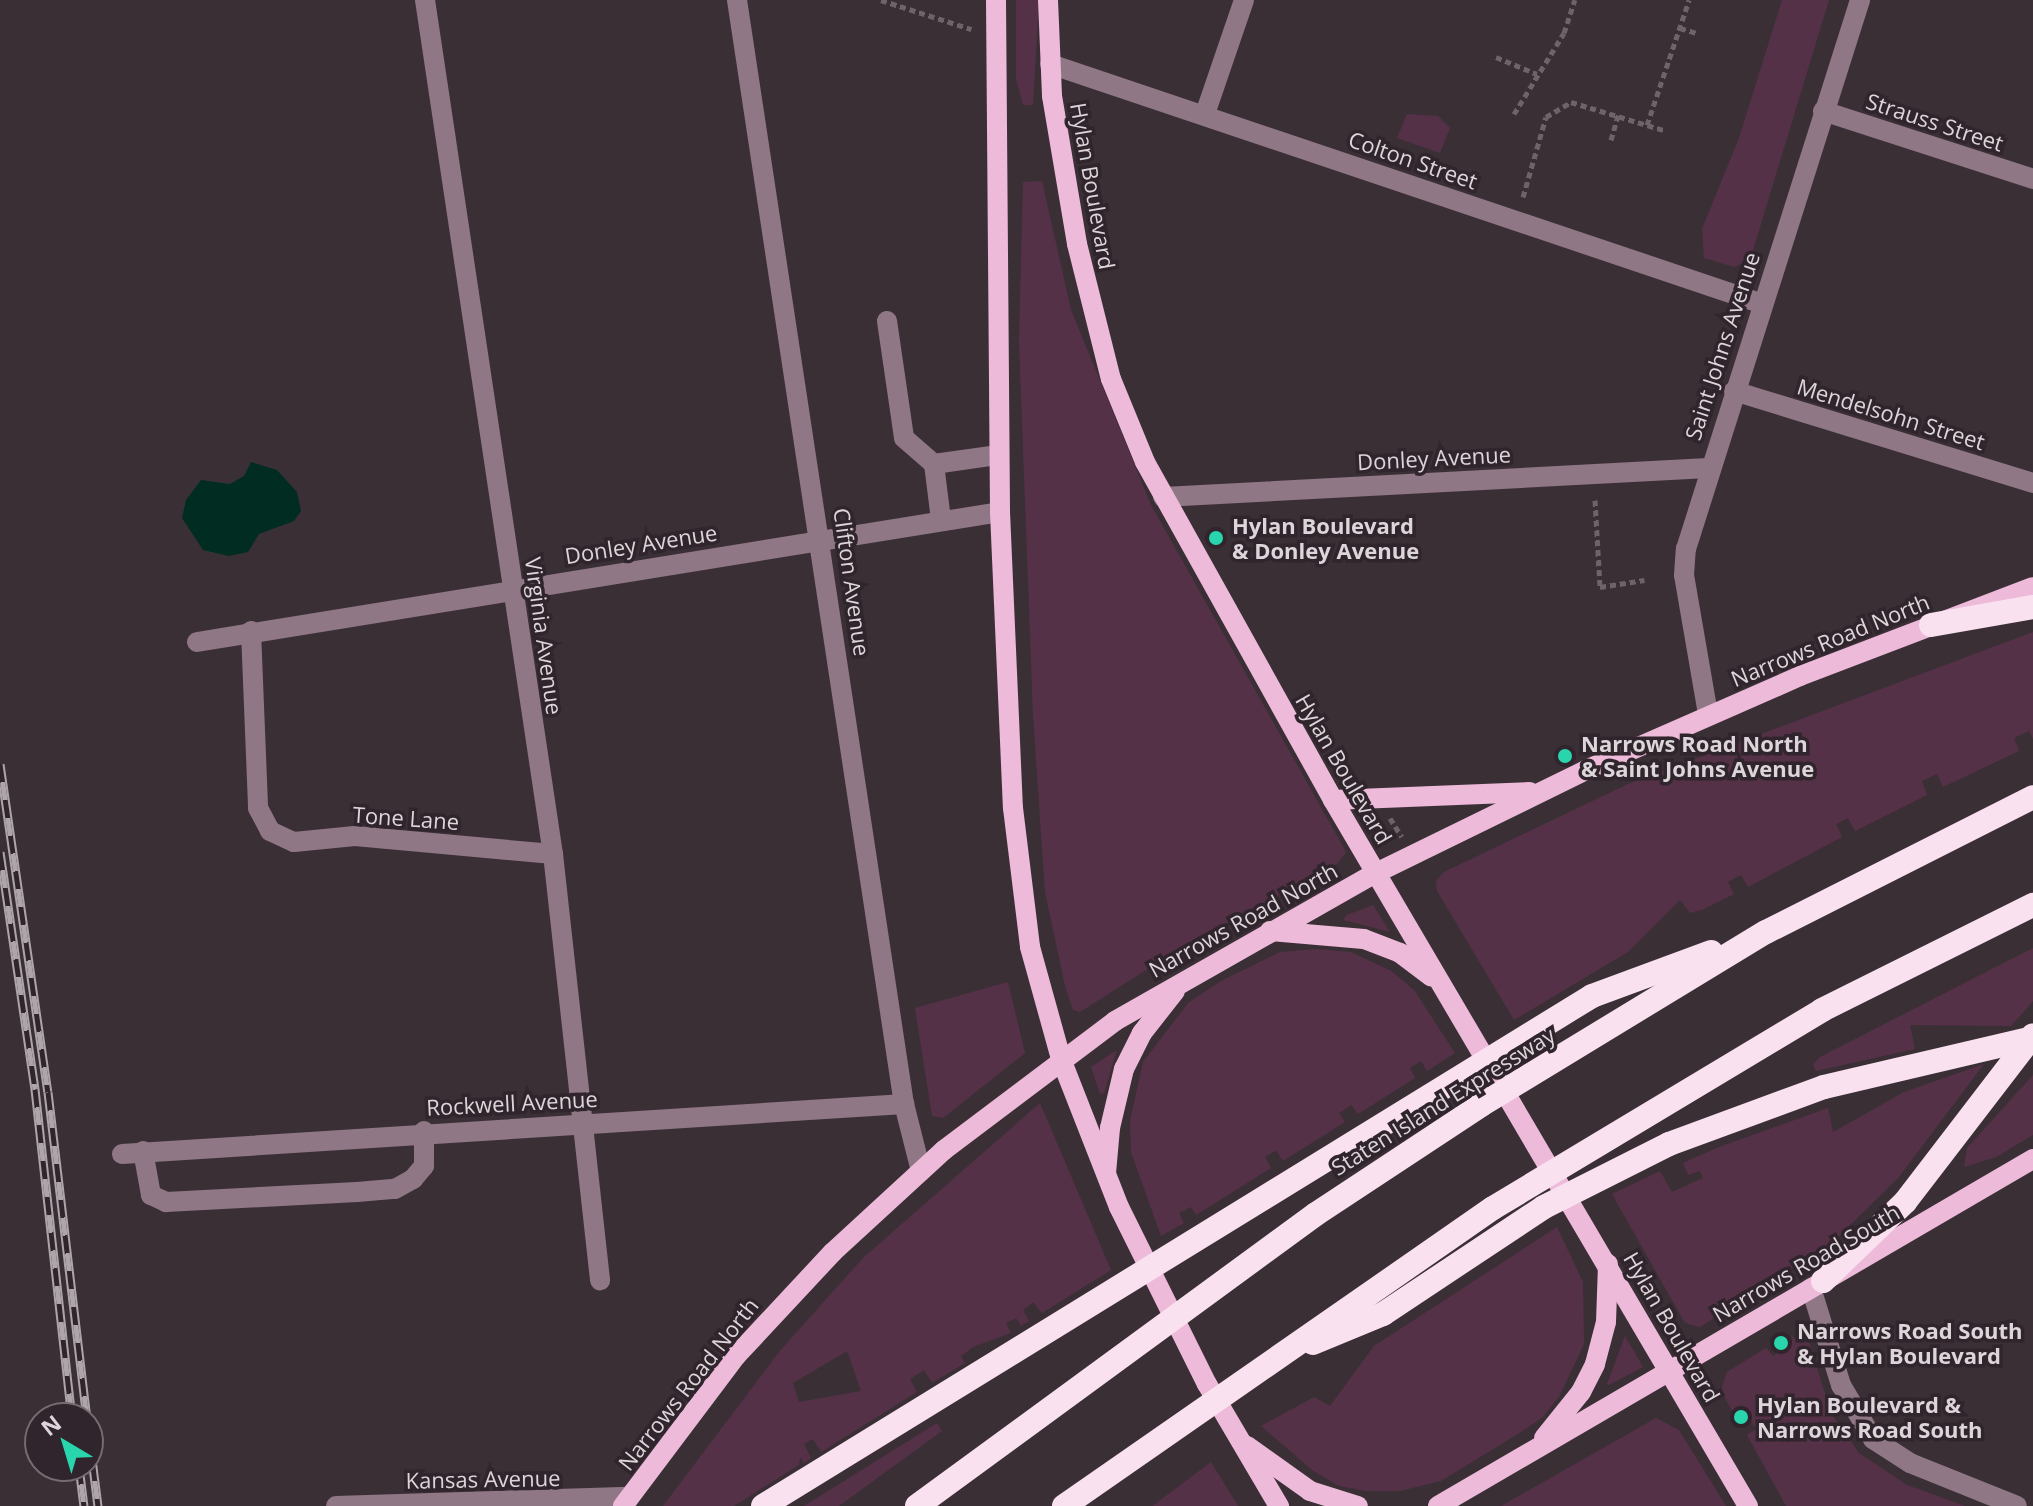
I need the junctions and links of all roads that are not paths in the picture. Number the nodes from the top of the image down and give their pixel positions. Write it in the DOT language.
graph roads {
  1 [pos="425,0"];
  2 [pos="737,0"];
  3 [pos="996,0"];
  4 [pos="1048,0"];
  5 [pos="1244,0"];
  6 [pos="1860,0"];
  7 [pos="1050,64"];
  8 [pos="1823,111"];
  9 [pos="1205,114"];
  10 [pos="2033,179"];
  11 [pos="1760,303"];
  12 [pos="887,321"];
  13 [pos="1734,391"];
  14 [pos="998,455"];
  15 [pos="934,464"];
  16 [pos="1708,468"];
  17 [pos="2033,483"];
  18 [pos="1163,497"];
  19 [pos="1000,512"];
  20 [pos="941,520"];
  21 [pos="821,539"];
  22 [pos="2033,587"];
  23 [pos="513,590"];
  24 [pos="2033,607"];
  25 [pos="1931,625"];
  26 [pos="251,631"];
  27 [pos="197,642"];
  28 [pos="1708,714"];
  29 [pos="1542,791"];
  30 [pos="2033,797"];
  31 [pos="1333,800"];
  32 [pos="553,854"];
  33 [pos="1376,873"];
  34 [pos="2033,905"];
  35 [pos="1270,931"];
  36 [pos="1766,932"];
  37 [pos="1186,979"];
  38 [pos="1443,987"];
  39 [pos="2033,1036"];
  40 [pos="1061,1059"];
  41 [pos="904,1104"];
  42 [pos="579,1124"];
  43 [pos="424,1131"];
  44 [pos="143,1151"];
  45 [pos="122,1154"];
  46 [pos="2033,1159"];
  47 [pos="921,1171"];
  48 [pos="1106,1177"];
  49 [pos="1608,1264"];
  50 [pos="600,1280"];
  51 [pos="1817,1284"];
  52 [pos="1271,1361"];
  53 [pos="1670,1371"];
  54 [pos="1237,1438"];
  55 [pos="1532,1451"];
  56 [pos="1276,1501"];
  57 [pos="627,1502"];
  58 [pos="336,1506"];
  59 [pos="763,1506"];
  60 [pos="917,1506"];
  61 [pos="1064,1506"];
  62 [pos="1358,1506"];
  63 [pos="1438,1506"];
  64 [pos="1748,1506"];
  65 [pos="2017,1506"];
  1 -- 23 [label="street, Virginia Avenue"];
  2 -- 21 [label="street, Clifton Avenue"];
  3 -- 14 [label="main road"];
  4 -- 7 [label="main road, Hylan Boulevard"];
  5 -- 9 [label="street"];
  6 -- 8 [label="street, Saint Johns Avenue"];
  7 -- 9 [label="street, Colton Street"];
  7 -- 18 [label="main road, Hylan Boulevard"];
  8 -- 10 [label="street, Strauss Street"];
  8 -- 11 [label="street, Saint Johns Avenue"];
  9 -- 11 [label="street, Colton Street"];
  11 -- 13 [label="street, Saint Johns Avenue"];
  12 -- 15 [label="street"];
  13 -- 16 [label="street, Saint Johns Avenue"];
  13 -- 17 [label="street, Mendelsohn Street"];
  14 -- 15 [label="street"];
  14 -- 19 [label="main road"];
  15 -- 20 [label="street"];
  16 -- 18 [label="street, Donley Avenue"];
  16 -- 28 [label="street, Saint Johns Avenue"];
  18 -- 31 [label="main road, Hylan Boulevard"];
  19 -- 20 [label="street, Donley Avenue"];
  19 -- 40 [label="main road"];
  20 -- 21 [label="street, Donley Avenue"];
  21 -- 23 [label="street, Donley Avenue"];
  21 -- 41 [label="street, Clifton Avenue"];
  22 -- 25 [label="main road, Narrows Road North"];
  23 -- 26 [label="street, Donley Avenue"];
  23 -- 32 [label="street, Virginia Avenue"];
  24 -- 25 [label="highway"];
  25 -- 28 [label="main road, Narrows Road North"];
  26 -- 27 [label="street, Donley Avenue"];
  26 -- 32 [label="street, Tone Lane"];
  28 -- 29 [label="main road, Narrows Road North"];
  29 -- 31 [label="main road"];
  29 -- 33 [label="main road, Narrows Road North"];
  30 -- 36 [label="highway, Staten Island Expressway"];
  31 -- 33 [label="main road, Hylan Boulevard"];
  32 -- 42 [label="street, Virginia Avenue"];
  33 -- 35 [label="main road, Narrows Road North"];
  33 -- 38 [label="main road, Hylan Boulevard"];
  34 -- 52 [label="highway"];
  35 -- 37 [label="main road, Narrows Road North"];
  35 -- 38 [label="main road"];
  36 -- 59 [label="highway"];
  36 -- 60 [label="highway, Staten Island Expressway"];
  37 -- 40 [label="main road, Narrows Road North"];
  37 -- 48 [label="main road"];
  38 -- 49 [label="main road, Hylan Boulevard"];
  39 -- 51 [label="highway"];
  39 -- 52 [label="highway"];
  40 -- 47 [label="main road, Narrows Road North"];
  40 -- 48 [label="main road"];
  41 -- 42 [label="street, Rockwell Avenue"];
  41 -- 47 [label="street, Clifton Avenue"];
  42 -- 43 [label="street, Rockwell Avenue"];
  42 -- 50 [label="street, Virginia Avenue"];
  43 -- 44 [label="street, Rockwell Avenue"];
  43 -- 44 [label="street"];
  44 -- 45 [label="street, Rockwell Avenue"];
  46 -- 51 [label="main road, Narrows Road South"];
  47 -- 57 [label="main road, Narrows Road North"];
  48 -- 54 [label="main road"];
  49 -- 53 [label="main road, Hylan Boulevard"];
  49 -- 55 [label="main road"];
  51 -- 53 [label="main road, Narrows Road South"];
  51 -- 65 [label="street"];
  52 -- 61 [label="highway"];
  53 -- 55 [label="main road, Narrows Road South"];
  53 -- 64 [label="main road, Hylan Boulevard"];
  54 -- 56 [label="main road"];
  54 -- 62 [label="main road"];
  55 -- 63 [label="main road, Narrows Road South"];
  57 -- 58 [label="street, Kansas Avenue"];
}
